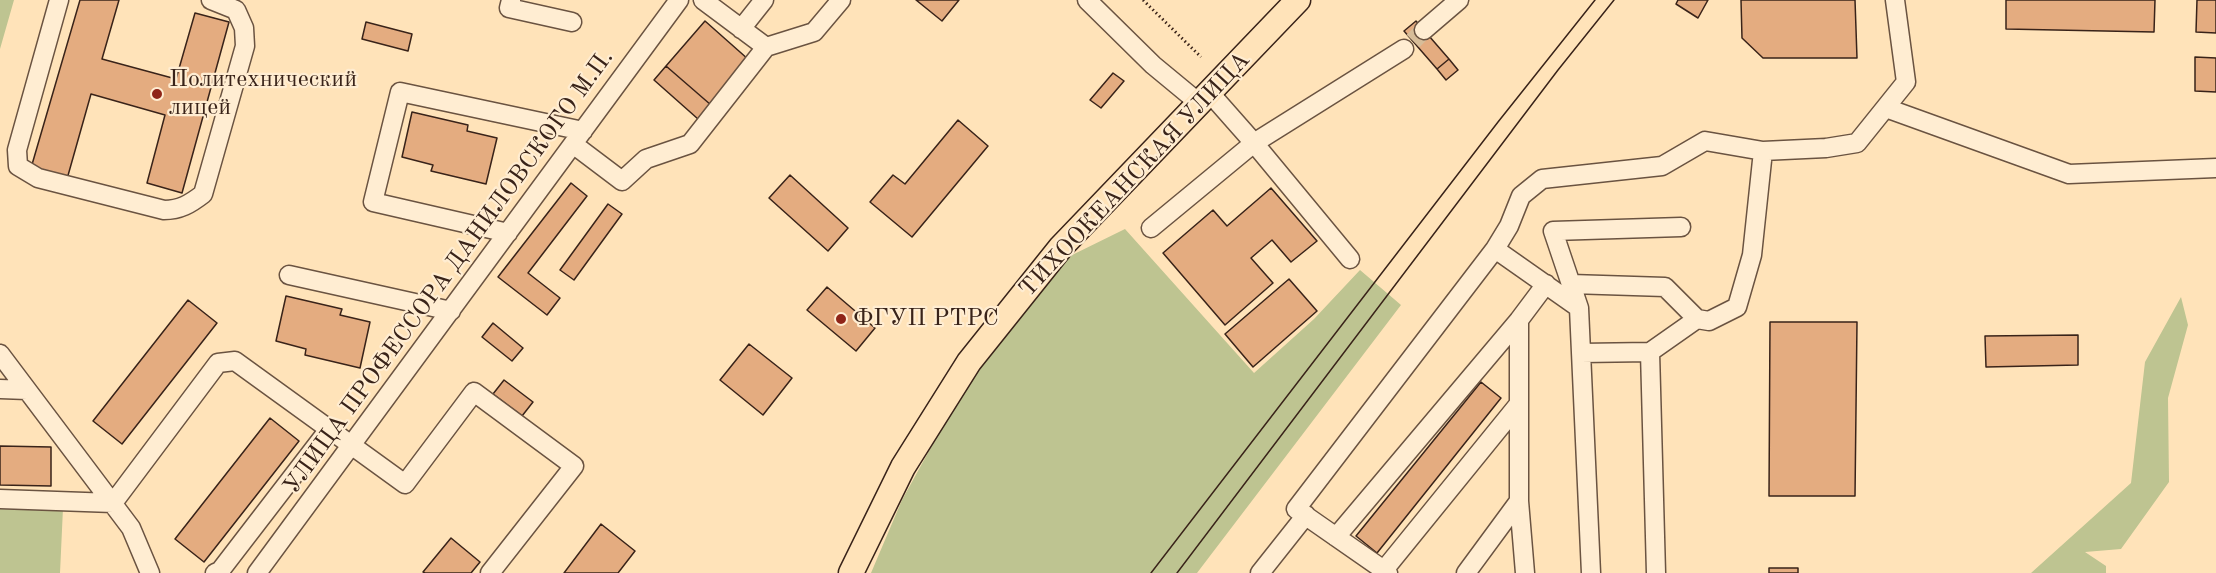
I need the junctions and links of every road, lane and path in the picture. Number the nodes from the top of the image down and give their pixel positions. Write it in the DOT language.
graph roads {
  1 [pos="59,0"];
  2 [pos="211,0"];
  3 [pos="511,0"];
  4 [pos="679,0"];
  5 [pos="703,0"];
  6 [pos="764,0"];
  7 [pos="841,0"];
  8 [pos="1087,0"];
  9 [pos="1143,0"];
  10 [pos="1298,0"];
  11 [pos="1459,0"];
  12 [pos="1895,0"];
  13 [pos="572,22"];
  14 [pos="741,28"];
  15 [pos="1424,30"];
  16 [pos="766,47"];
  17 [pos="1404,49"];
  18 [pos="1201,57"];
  19 [pos="1204,98"];
  20 [pos="1886,108"];
  21 [pos="578,138"];
  22 [pos="1254,143"];
  23 [pos="1763,152"];
  24 [pos="2216,168"];
  25 [pos="1681,227"];
  26 [pos="1151,228"];
  27 [pos="508,233"];
  28 [pos="1495,249"];
  29 [pos="1350,259"];
  30 [pos="289,275"];
  31 [pos="1546,284"];
  32 [pos="1571,285"];
  33 [pos="1579,308"];
  34 [pos="451,311"];
  35 [pos="1697,319"];
  36 [pos="1519,320"];
  37 [pos="1650,352"];
  38 [pos="1581,353"];
  39 [pos="0,354"];
  40 [pos="0,389"];
  41 [pos="27,390"];
  42 [pos="1518,405"];
  43 [pos="330,428"];
  44 [pos="353,444"];
  45 [pos="0,499"];
  46 [pos="1520,501"];
  47 [pos="113,503"];
  48 [pos="1306,515"];
  49 [pos="1336,537"];
  50 [pos="1386,572"];
  51 [pos="150,573"];
  52 [pos="215,573"];
  53 [pos="257,573"];
  54 [pos="490,573"];
  55 [pos="851,573"];
  56 [pos="1260,573"];
  57 [pos="1466,573"];
  58 [pos="1525,573"];
  59 [pos="1591,573"];
  60 [pos="1656,573"];
  1 -- 2 [label="street"];
  3 -- 13 [label="street"];
  4 -- 21 [label="street, УЛИЦА ПРОФЕССОРА ДАНИЛОВСКОГО М.П."];
  5 -- 14 [label="street"];
  6 -- 14 [label="street"];
  7 -- 16 [label="street"];
  8 -- 19 [label="street"];
  9 -- 18 [label="path"];
  10 -- 19 [label="main road, ТИХООКЕАНСКАЯ УЛИЦА"];
  11 -- 15 [label="street"];
  12 -- 20 [label="street"];
  14 -- 16 [label="street"];
  16 -- 21 [label="street"];
  17 -- 22 [label="street"];
  19 -- 22 [label="street"];
  19 -- 55 [label="main road, ТИХООКЕАНСКАЯ УЛИЦА"];
  20 -- 23 [label="street"];
  20 -- 24 [label="street"];
  21 -- 27 [label="street, УЛИЦА ПРОФЕССОРА ДАНИЛОВСКОГО М.П."];
  21 -- 27 [label="street"];
  22 -- 26 [label="street"];
  22 -- 29 [label="street"];
  23 -- 28 [label="street"];
  23 -- 35 [label="street"];
  25 -- 32 [label="street"];
  27 -- 34 [label="street, УЛИЦА ПРОФЕССОРА ДАНИЛОВСКОГО М.П."];
  28 -- 31 [label="street"];
  28 -- 48 [label="street"];
  30 -- 34 [label="street"];
  31 -- 33 [label="street"];
  31 -- 36 [label="street"];
  32 -- 33 [label="street"];
  32 -- 35 [label="street"];
  33 -- 38 [label="street"];
  34 -- 44 [label="street, УЛИЦА ПРОФЕССОРА ДАНИЛОВСКОГО М.П."];
  35 -- 37 [label="street"];
  36 -- 42 [label="street"];
  36 -- 49 [label="street"];
  37 -- 38 [label="street"];
  37 -- 60 [label="street"];
  38 -- 59 [label="street"];
  39 -- 41 [label="street"];
  40 -- 41 [label="street"];
  41 -- 47 [label="street"];
  42 -- 46 [label="street"];
  42 -- 50 [label="street"];
  43 -- 44 [label="street"];
  43 -- 47 [label="street"];
  43 -- 52 [label="street"];
  44 -- 53 [label="street, УЛИЦА ПРОФЕССОРА ДАНИЛОВСКОГО М.П."];
  44 -- 54 [label="street"];
  45 -- 47 [label="street"];
  46 -- 57 [label="street"];
  46 -- 58 [label="street"];
  47 -- 51 [label="street"];
  48 -- 49 [label="street"];
  48 -- 56 [label="street"];
  49 -- 50 [label="street"];
}
